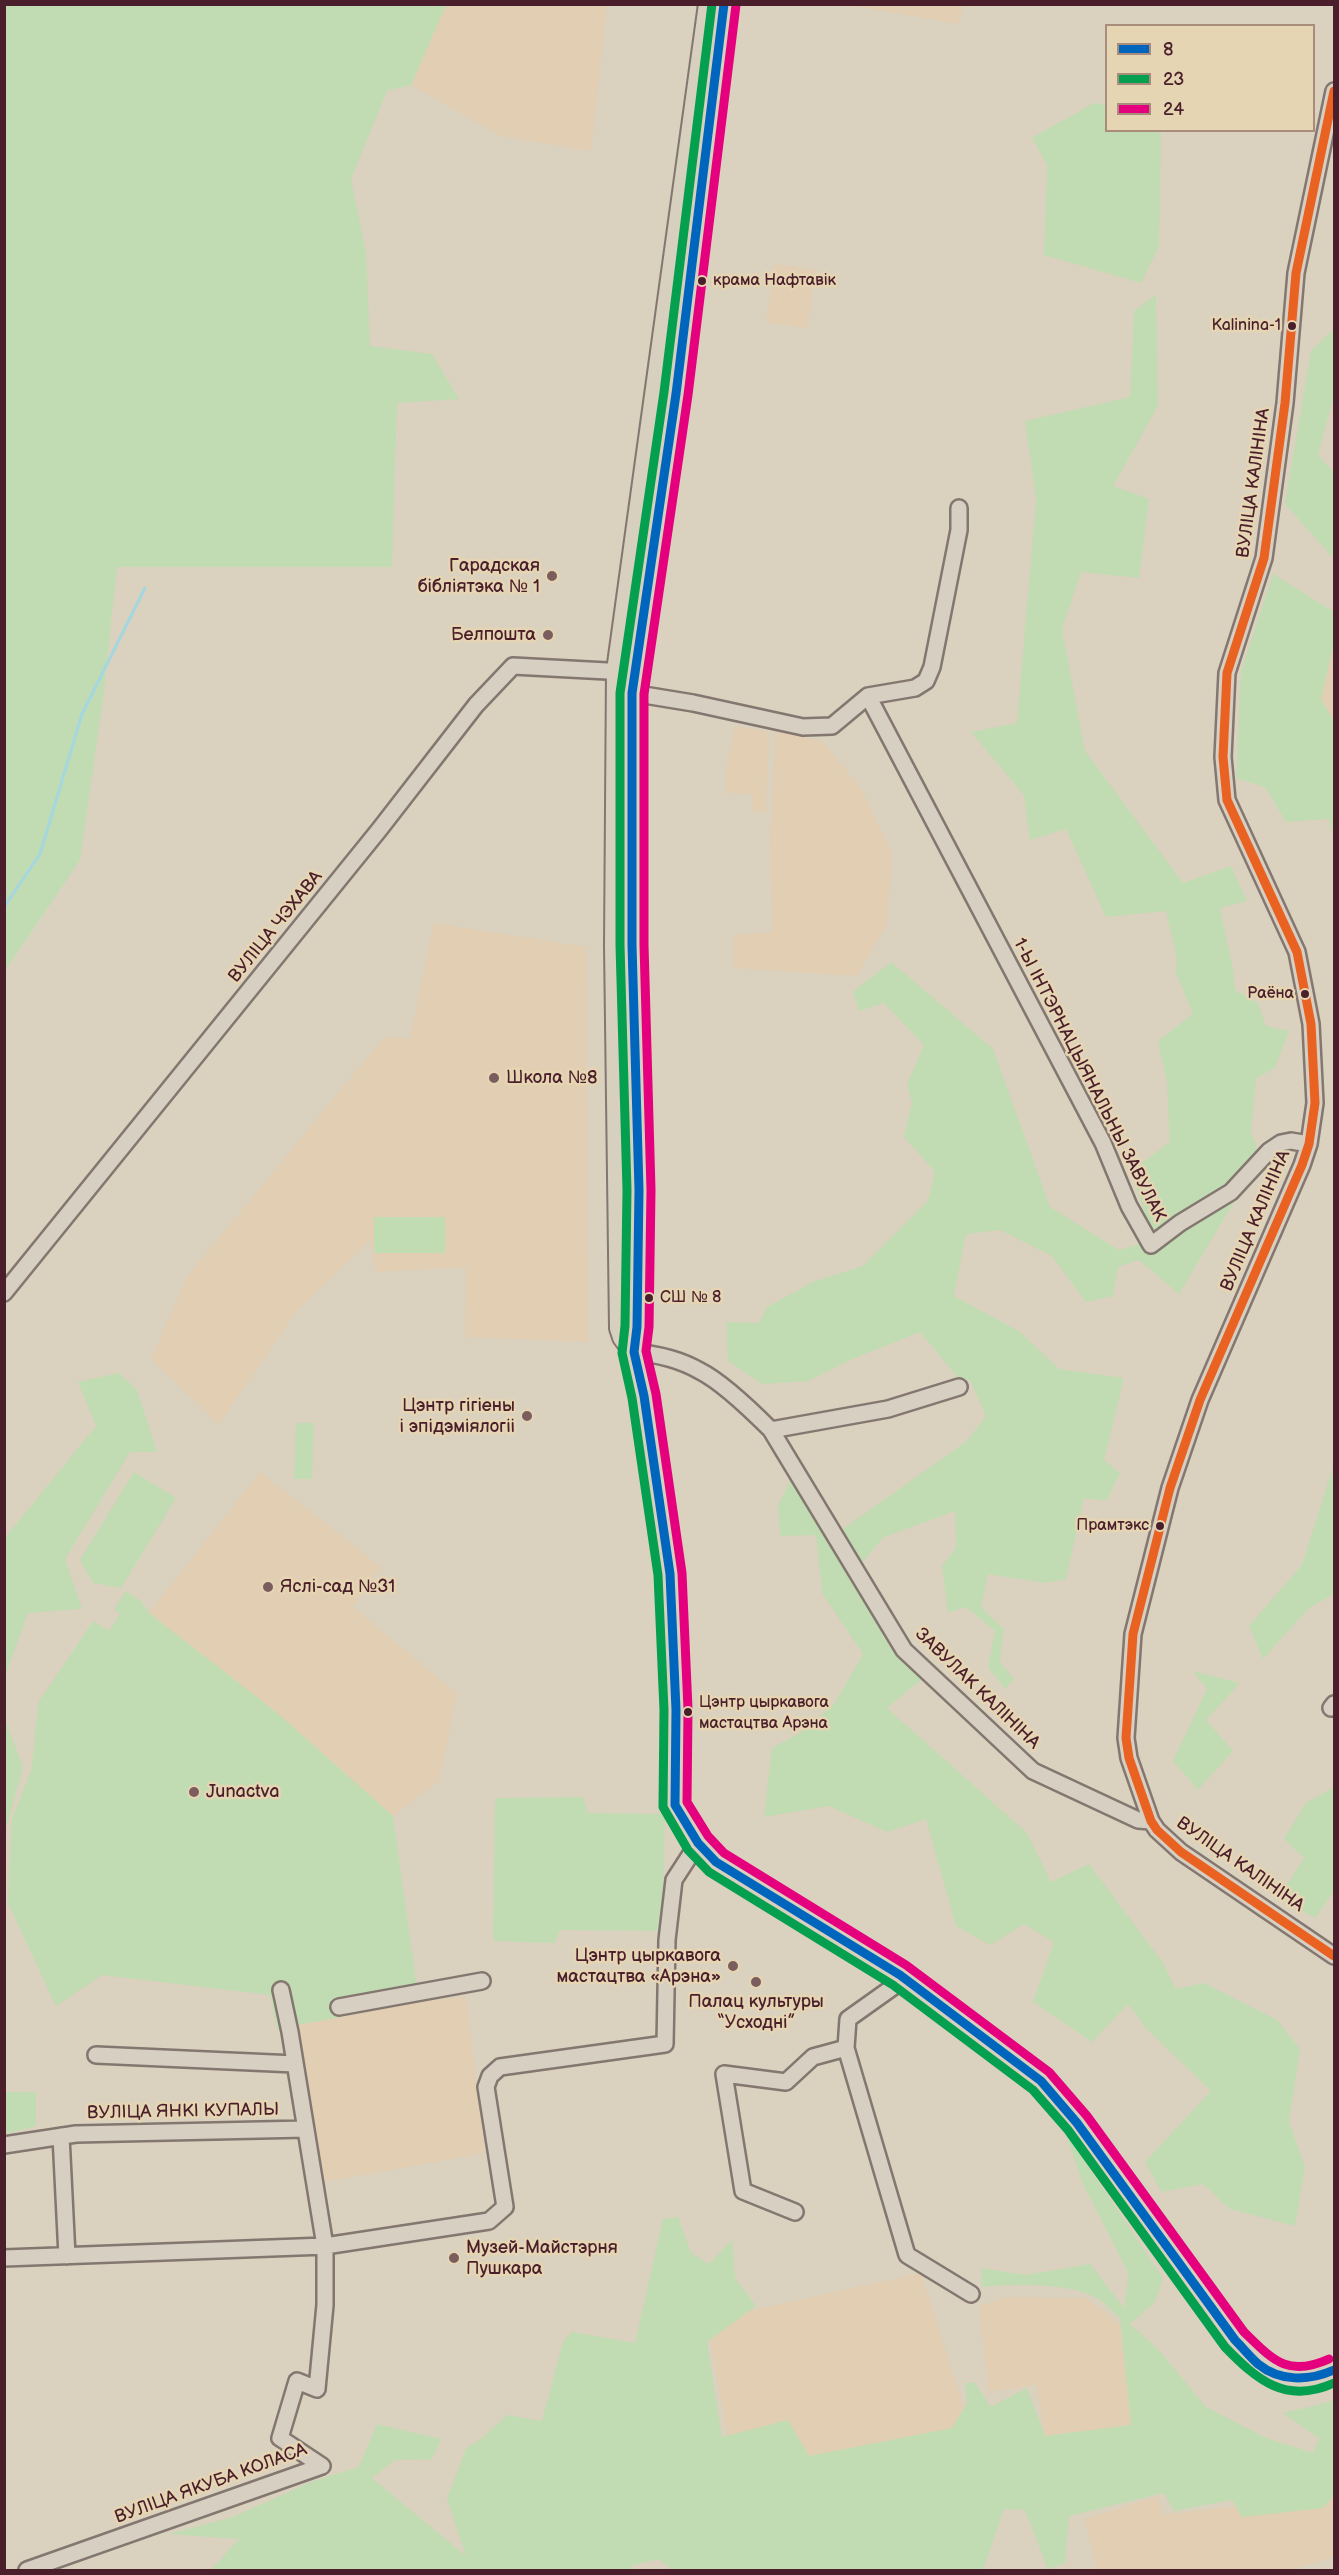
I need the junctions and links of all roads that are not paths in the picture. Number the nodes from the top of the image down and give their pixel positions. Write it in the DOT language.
graph roads {
  1 [pos="709,4"];
  2 [pos="724,4"];
  3 [pos="1335,92"];
  4 [pos="689,222"];
  5 [pos="959,508"];
  6 [pos="626,672"];
  7 [pos="632,693"];
  8 [pos="868,696"];
  9 [pos="624,945"];
  10 [pos="1309,1144"];
  11 [pos="4,1293"];
  12 [pos="634,1352"];
  13 [pos="958,1388"];
  14 [pos="771,1431"];
  15 [pos="1151,1821"];
  16 [pos="698,1843"];
  17 [pos="1335,1956"];
  18 [pos="900,1975"];
  19 [pos="482,1981"];
  20 [pos="281,1990"];
  21 [pos="339,2007"];
  22 [pos="846,2048"];
  23 [pos="96,2055"];
  24 [pos="295,2064"];
  25 [pos="306,2129"];
  26 [pos="62,2136"];
  27 [pos="4,2145"];
  28 [pos="795,2212"];
  29 [pos="325,2246"];
  30 [pos="67,2256"];
  31 [pos="5,2258"];
  32 [pos="971,2294"];
  33 [pos="1335,2370"];
  34 [pos="27,2571"];
  1 -- 4 [label="main road"];
  2 -- 4 [label="main road"];
  3 -- 10 [label="street, ВУЛІЦА КАЛІНІНА"];
  4 -- 6 [label="main road"];
  5 -- 8 [label="street"];
  6 -- 7 [label="main road"];
  6 -- 9 [label="main road"];
  6 -- 11 [label="street, ВУЛІЦА ЧЭХАВА"];
  7 -- 8 [label="street"];
  7 -- 9 [label="main road"];
  8 -- 10 [label="street, 1-Ы ІНТЭРНАЦЫЯНАЛЬНЫ ЗАВУЛАК"];
  9 -- 12 [label="main road"];
  10 -- 15 [label="street, ВУЛІЦА КАЛІНІНА"];
  12 -- 14 [label="street, ЗАВУЛАК КАЛІНІНА"];
  12 -- 16 [label="main road"];
  13 -- 14 [label="street"];
  14 -- 15 [label="street, ЗАВУЛАК КАЛІНІНА"];
  15 -- 17 [label="street, ВУЛІЦА КАЛІНІНА"];
  16 -- 18 [label="main road"];
  16 -- 29 [label="street"];
  18 -- 22 [label="street"];
  18 -- 33 [label="main road"];
  19 -- 21 [label="street"];
  20 -- 24 [label="street"];
  22 -- 28 [label="street"];
  22 -- 32 [label="street"];
  23 -- 24 [label="street"];
  24 -- 25 [label="street"];
  25 -- 26 [label="street, ВУЛІЦА ЯНКІ КУПАЛЫ"];
  25 -- 29 [label="street"];
  26 -- 27 [label="street, ВУЛІЦА ЯНКІ КУПАЛЫ"];
  26 -- 30 [label="street"];
  29 -- 30 [label="street"];
  29 -- 34 [label="street, ВУЛІЦА ЯКУБА КОЛАСА"];
  30 -- 31 [label="street"];
}
